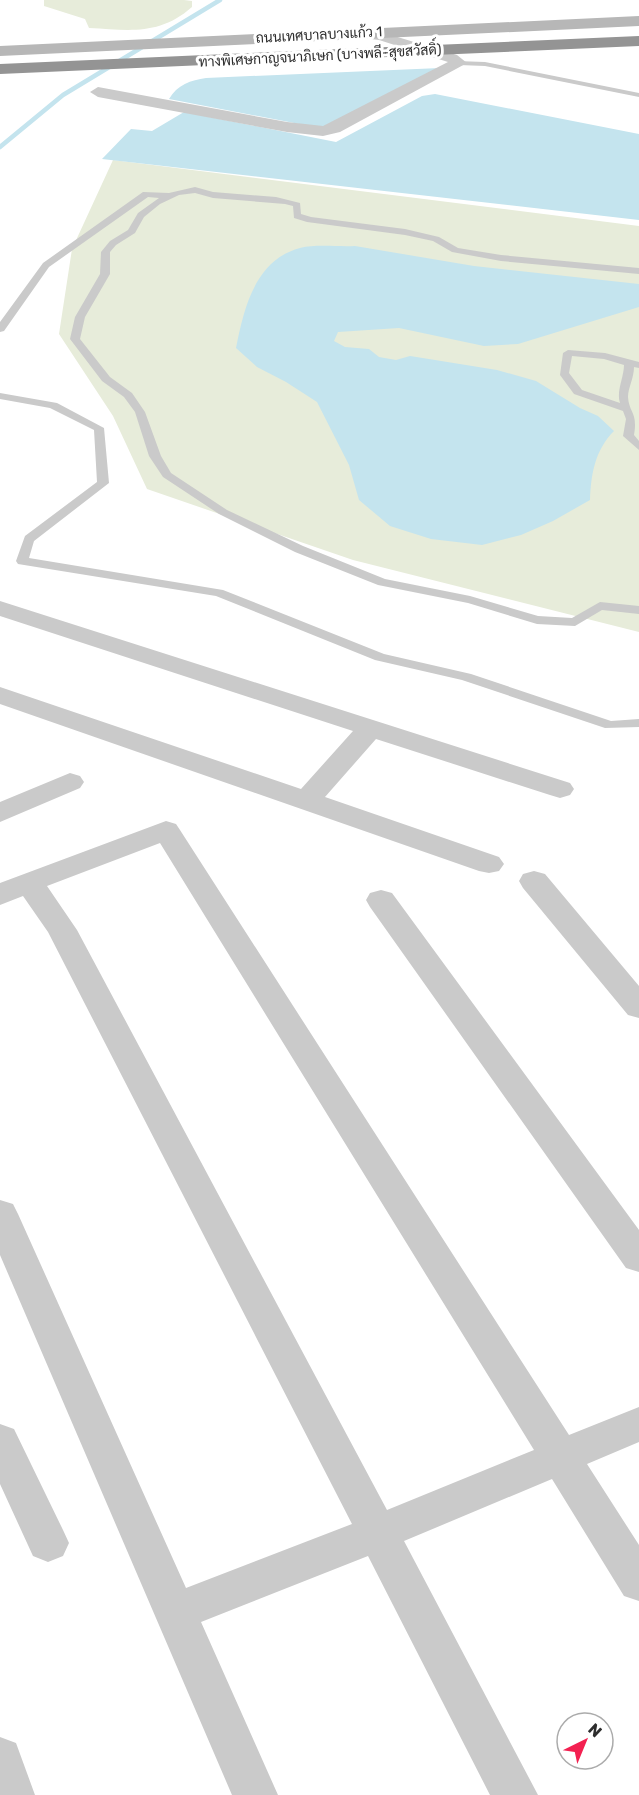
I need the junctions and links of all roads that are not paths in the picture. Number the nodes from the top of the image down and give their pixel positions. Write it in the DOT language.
graph roads {
  1 [pos="639,21"];
  2 [pos="639,30"];
  3 [pos="350,33"];
  4 [pos="639,41"];
  5 [pos="0,51"];
  6 [pos="0,59"];
  7 [pos="459,63"];
  8 [pos="0,69"];
  9 [pos="98,92"];
  10 [pos="639,95"];
  11 [pos="172,197"];
  12 [pos="639,271"];
  13 [pos="0,328"];
  14 [pos="634,364"];
  15 [pos="0,396"];
  16 [pos="628,409"];
  17 [pos="639,447"];
  18 [pos="0,608"];
  19 [pos="639,610"];
  20 [pos="0,695"];
  21 [pos="639,723"];
  22 [pos="371,728"];
  23 [pos="70,782"];
  24 [pos="560,789"];
  25 [pos="306,801"];
  26 [pos="0,813"];
  27 [pos="489,864"];
  28 [pos="534,881"];
  29 [pos="15,888"];
  30 [pos="381,900"];
  31 [pos="639,1007"];
  32 [pos="0,1214"];
  33 [pos="639,1258"];
  34 [pos="639,1424"];
  35 [pos="0,1441"];
  36 [pos="560,1456"];
  37 [pos="377,1533"];
  38 [pos="48,1543"];
  39 [pos="639,1581"];
  40 [pos="175,1612"];
  41 [pos="0,1759"];
  42 [pos="12,1795"];
  43 [pos="255,1795"];
  44 [pos="515,1795"];
  1 -- 3 [label="main road, ถนนเทศบาลบางแก้ว 1"];
  2 -- 6 [label="highway, ทางพิเศษกาญจนาภิเษก (บางพลี-สุขสวัสดิ์)"];
  3 -- 5 [label="main road, ถนนเทศบาลบางแก้ว 1"];
  3 -- 7 [label="street"];
  4 -- 8 [label="highway, ทางพิเศษกาญจนาภิเษก (บางพลี-สุขสวัสดิ์)"];
  7 -- 9 [label="street"];
  7 -- 10 [label="lane"];
  11 -- 12 [label="lane"];
  11 -- 13 [label="lane"];
  11 -- 19 [label="lane"];
  14 -- 16 [label="lane"];
  14 -- 16 [label="lane"];
  15 -- 21 [label="lane"];
  16 -- 17 [label="lane"];
  18 -- 22 [label="street"];
  20 -- 25 [label="street"];
  22 -- 24 [label="street"];
  22 -- 25 [label="street"];
  23 -- 26 [label="street"];
  25 -- 27 [label="street"];
  28 -- 31 [label="street"];
  29 -- 36 [label="street"];
  29 -- 37 [label="street"];
  30 -- 33 [label="street"];
  32 -- 40 [label="street"];
  34 -- 36 [label="street"];
  35 -- 38 [label="street"];
  36 -- 37 [label="street"];
  36 -- 39 [label="street"];
  37 -- 40 [label="street"];
  37 -- 44 [label="street"];
  40 -- 43 [label="street"];
  41 -- 42 [label="street"];
}
